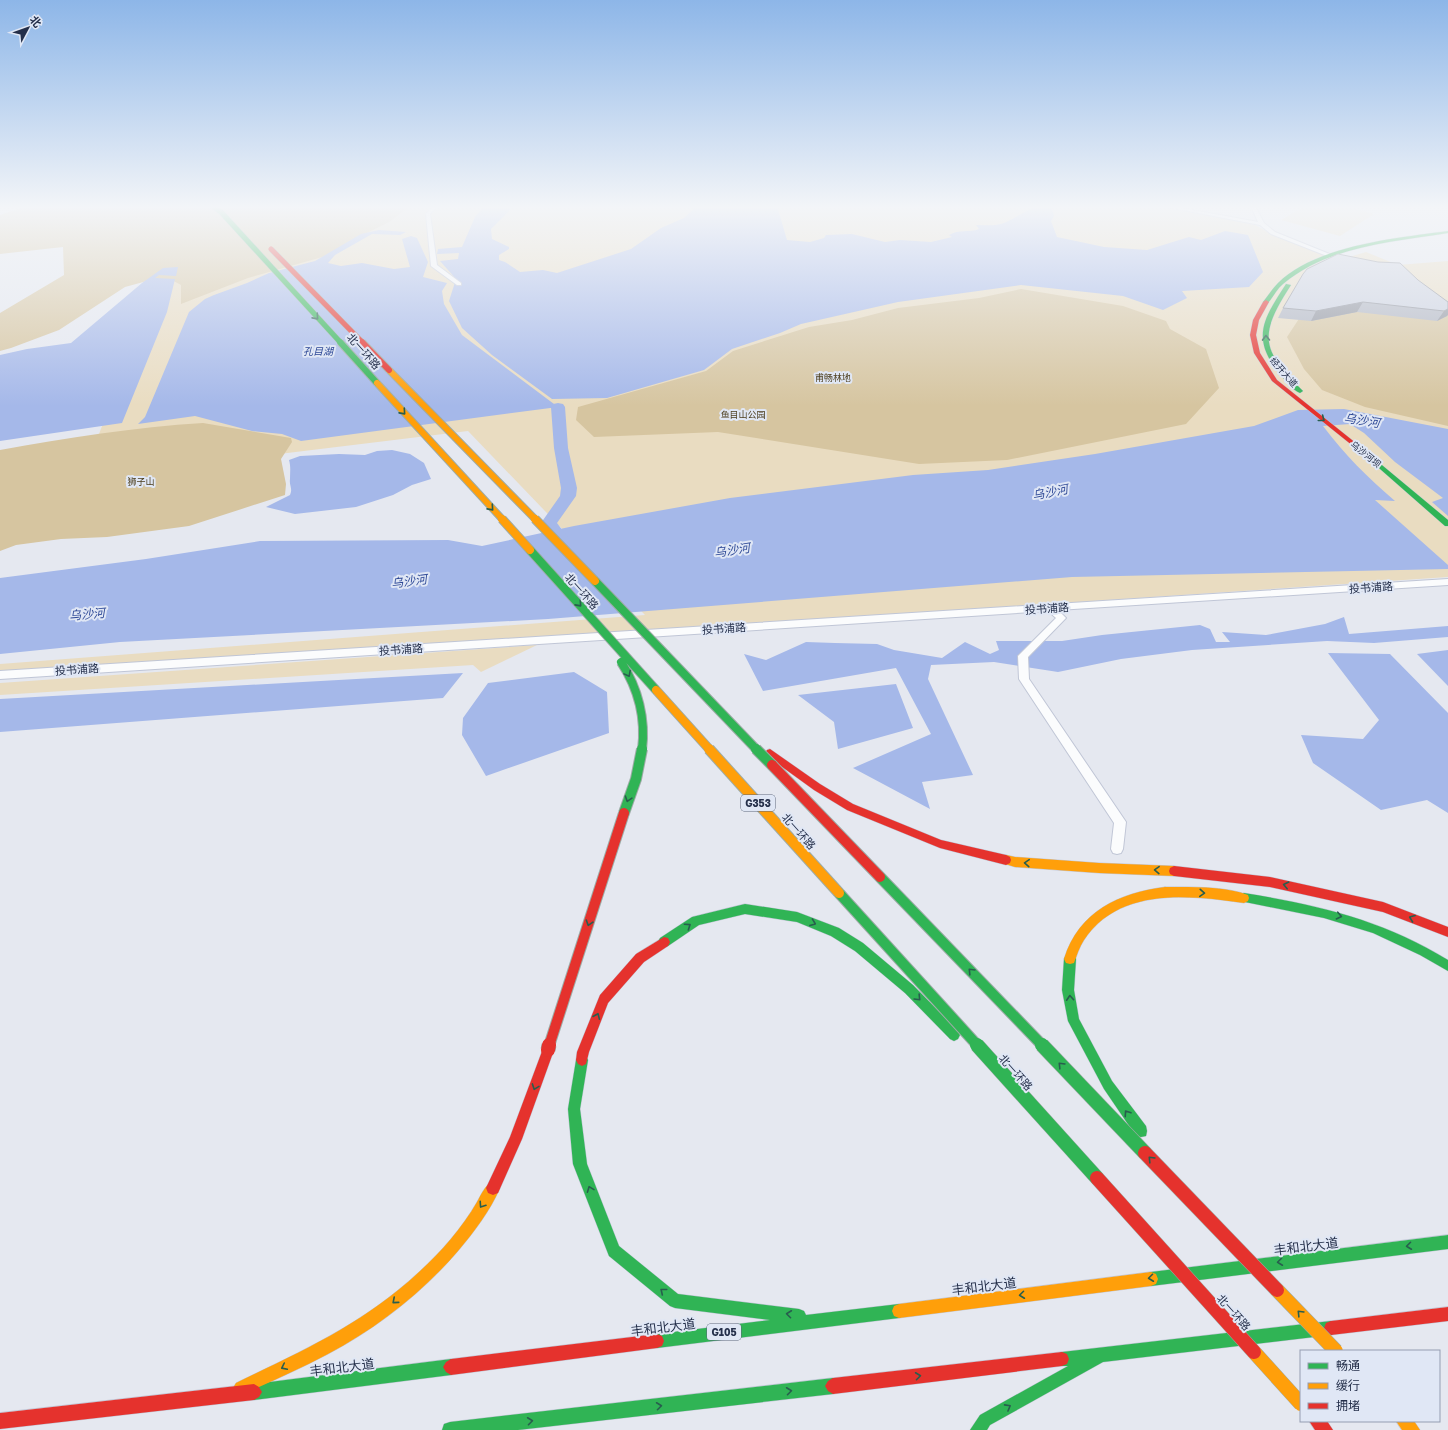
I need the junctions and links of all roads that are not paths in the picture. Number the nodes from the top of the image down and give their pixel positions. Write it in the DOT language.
graph roads {
  1 [pos="276,273"];
  2 [pos="294,273"];
  3 [pos="443,273"];
  4 [pos="1292,273"];
  5 [pos="1301,273"];
  6 [pos="459,284"];
  7 [pos="1282,388"];
  8 [pos="1323,409"];
  9 [pos="1448,516"];
  10 [pos="1448,524"];
  11 [pos="534,556"];
  12 [pos="1448,582"];
  13 [pos="1050,607"];
  14 [pos="0,675"];
  15 [pos="738,729"];
  16 [pos="1117,849"];
  17 [pos="1448,932"];
  18 [pos="1448,966"];
  19 [pos="959,1040"];
  20 [pos="970,1051"];
  21 [pos="1144,1136"];
  22 [pos="1159,1154"];
  23 [pos="1120,1205"];
  24 [pos="1211,1221"];
  25 [pos="1448,1237"];
  26 [pos="1448,1242"];
  27 [pos="1429,1244"];
  28 [pos="1448,1314"];
  29 [pos="828,1319"];
  30 [pos="1335,1350"];
  31 [pos="1106,1354"];
  32 [pos="227,1395"];
  33 [pos="1300,1403"];
  34 [pos="0,1420"];
  35 [pos="1317,1422"];
  36 [pos="1405,1422"];
  37 [pos="450,1430"];
  38 [pos="978,1430"];
  39 [pos="1324,1430"];
  40 [pos="1412,1430"];
  1 -- 11 [label="main road, 北一环路 / G353, one-way, bridge"];
  2 -- 15 [label="main road, 北一环路, bridge"];
  3 -- 6 [label="street"];
  4 -- 7 [label="main road, 经开大道"];
  8 -- 5 [label="main road, 经开大道, one-way"];
  7 -- 10 [label="main road, 乌沙河坝, one-way"];
  8 -- 9 [label="main road, 乌沙河坝"];
  11 -- 23 [label="main road, 北一环路 / G353, one-way, bridge"];
  11 -- 32 [label="main road, one-way, bridge"];
  12 -- 13 [label="street, 投书浦路"];
  13 -- 14 [label="street, 投书浦路"];
  13 -- 16 [label="street"];
  17 -- 15 [label="main road, one-way, bridge"];
  24 -- 15 [label="main road, 北一环路, one-way, bridge"];
  21 -- 18 [label="main road, one-way"];
  29 -- 19 [label="main road, one-way"];
  20 -- 23 [label="main road, bridge"];
  22 -- 24 [label="main road, bridge"];
  23 -- 33 [label="main road, 北一环路 / G353, bridge"];
  30 -- 24 [label="main road, 北一环路, one-way, bridge"];
  25 -- 27 [label="main road"];
  26 -- 27 [label="main road, 丰和北大道 / G105"];
  27 -- 29 [label="main road, 丰和北大道 / G105, one-way"];
  28 -- 31 [label="main road"];
  29 -- 32 [label="main road, 丰和北大道 / G105"];
  37 -- 31 [label="main road, one-way"];
  38 -- 31 [label="main road, one-way"];
  32 -- 34 [label="main road, 丰和北大道 / G105"];
  35 -- 39 [label="main road"];
  36 -- 40 [label="main road"];
}
